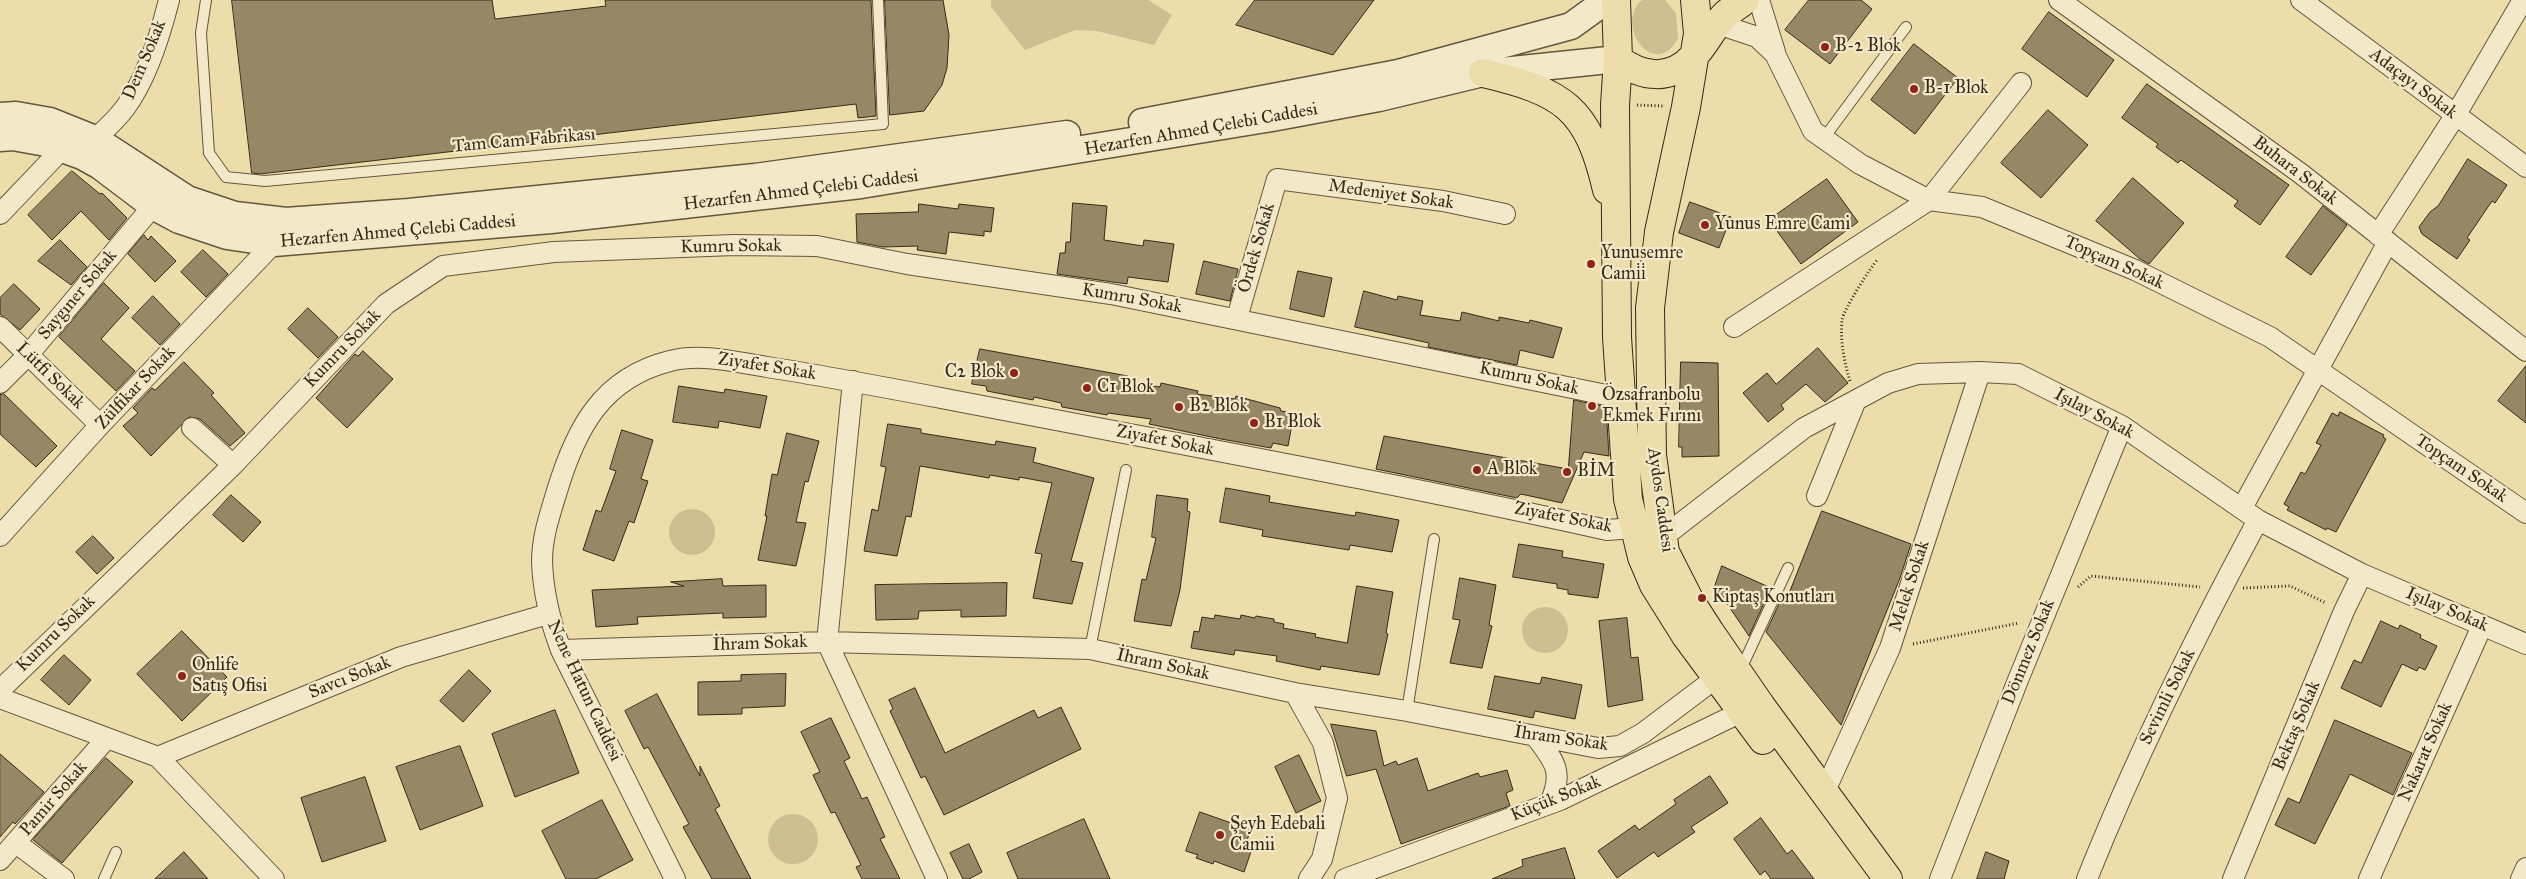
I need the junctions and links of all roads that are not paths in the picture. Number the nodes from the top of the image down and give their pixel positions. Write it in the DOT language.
graph roads {
  1 [pos="169,0"];
  2 [pos="206,0"];
  3 [pos="878,0"];
  4 [pos="1607,0"];
  5 [pos="1616,0"];
  6 [pos="1695,0"];
  7 [pos="1745,0"];
  8 [pos="1759,0"];
  9 [pos="2059,0"];
  10 [pos="2301,0"];
  11 [pos="2523,0"];
  12 [pos="1718,24"];
  13 [pos="1906,27"];
  14 [pos="1775,54"];
  15 [pos="1694,56"];
  16 [pos="1618,59"];
  17 [pos="1483,73"];
  18 [pos="2021,83"];
  19 [pos="0,116"];
  20 [pos="2455,116"];
  21 [pos="0,138"];
  22 [pos="1824,138"];
  23 [pos="95,139"];
  24 [pos="63,148"];
  25 [pos="2526,167"];
  26 [pos="1277,179"];
  27 [pos="161,197"];
  28 [pos="1929,200"];
  29 [pos="0,214"];
  30 [pos="1505,214"];
  31 [pos="280,232"];
  32 [pos="1618,235"];
  33 [pos="2383,238"];
  34 [pos="1237,318"];
  35 [pos="0,327"];
  36 [pos="1734,327"];
  37 [pos="2526,351"];
  38 [pos="28,355"];
  39 [pos="696,356"];
  40 [pos="2319,371"];
  41 [pos="1980,372"];
  42 [pos="853,381"];
  43 [pos="0,383"];
  44 [pos="1621,398"];
  45 [pos="1856,400"];
  46 [pos="100,425"];
  47 [pos="2122,426"];
  48 [pos="192,428"];
  49 [pos="233,465"];
  50 [pos="1126,470"];
  51 [pos="1817,496"];
  52 [pos="2242,508"];
  53 [pos="2526,513"];
  54 [pos="2258,520"];
  55 [pos="1634,528"];
  56 [pos="0,536"];
  57 [pos="1663,537"];
  58 [pos="1434,538"];
  59 [pos="1788,568"];
  60 [pos="2362,574"];
  61 [pos="548,614"];
  62 [pos="2482,626"];
  63 [pos="827,642"];
  64 [pos="2526,644"];
  65 [pos="1090,649"];
  66 [pos="561,650"];
  67 [pos="1730,672"];
  68 [pos="0,690"];
  69 [pos="1295,693"];
  70 [pos="0,698"];
  71 [pos="1749,705"];
  72 [pos="1407,711"];
  73 [pos="1536,737"];
  74 [pos="107,738"];
  75 [pos="158,757"];
  76 [pos="1824,793"];
  77 [pos="1550,803"];
  78 [pos="16,843"];
  79 [pos="116,852"];
  80 [pos="0,860"];
  81 [pos="2526,868"];
  82 [pos="1877,877"];
  83 [pos="64,879"];
  84 [pos="104,879"];
  85 [pos="274,879"];
  86 [pos="675,879"];
  87 [pos="938,879"];
  88 [pos="1309,879"];
  89 [pos="1345,879"];
  90 [pos="1940,879"];
  91 [pos="2087,879"];
  92 [pos="2234,879"];
  93 [pos="2369,879"];
  94 [pos="2522,879"];
  1 -- 23 [label="street, Dem Sokak"];
  2 -- 3 [label="lane, Tam Cam Fabrikası"];
  4 -- 31 [label="street, Hezarfen Ahmed Çelebi Caddesi"];
  5 -- 16 [label="main road, Aydos Caddesi"];
  6 -- 15 [label="main road, Aydos Caddesi"];
  7 -- 12 [label="main road"];
  8 -- 14 [label="street"];
  9 -- 33 [label="street, Buhara Sokak"];
  10 -- 20 [label="street, Adaçayı Sokak"];
  11 -- 20 [label="street"];
  12 -- 14 [label="street, Topçam Sokak"];
  12 -- 15 [label="main road"];
  13 -- 22 [label="lane"];
  14 -- 22 [label="street, Topçam Sokak"];
  15 -- 16 [label="main road"];
  15 -- 57 [label="main road, Aydos Caddesi"];
  16 -- 17 [label="street, Hezarfen Ahmed Çelebi Caddesi"];
  16 -- 32 [label="main road, Aydos Caddesi"];
  17 -- 31 [label="street, Hezarfen Ahmed Çelebi Caddesi"];
  17 -- 32 [label="main road"];
  18 -- 28 [label="street"];
  19 -- 23 [label="street, Hezarfen Ahmed Çelebi Caddesi"];
  20 -- 25 [label="street, Adaçayı Sokak"];
  20 -- 33 [label="street"];
  21 -- 24 [label="street, Hezarfen Ahmed Çelebi Caddesi"];
  22 -- 28 [label="street, Topçam Sokak"];
  23 -- 24 [label="street"];
  23 -- 27 [label="street, Hezarfen Ahmed Çelebi Caddesi"];
  24 -- 27 [label="street, Hezarfen Ahmed Çelebi Caddesi"];
  24 -- 29 [label="street"];
  26 -- 30 [label="street, Medeniyet Sokak"];
  26 -- 34 [label="street, Ördek Sokak"];
  27 -- 31 [label="street, Hezarfen Ahmed Çelebi Caddesi"];
  27 -- 38 [label="street, Saygıner Sokak"];
  28 -- 36 [label="street"];
  28 -- 40 [label="street, Topçam Sokak"];
  31 -- 46 [label="street, Zülfikar Sokak"];
  32 -- 44 [label="main road, Aydos Caddesi"];
  33 -- 37 [label="street, Buhara Sokak"];
  33 -- 40 [label="street"];
  34 -- 44 [label="street, Kumru Sokak"];
  34 -- 49 [label="street, Kumru Sokak"];
  35 -- 38 [label="street, Lütfi Sokak"];
  38 -- 43 [label="street, Saygıner Sokak"];
  38 -- 46 [label="street, Lütfi Sokak"];
  39 -- 42 [label="street, Ziyafet Sokak"];
  39 -- 61 [label="street, Nene Hatun Caddesi"];
  40 -- 52 [label="street"];
  40 -- 53 [label="street, Topçam Sokak"];
  41 -- 45 [label="street, Işılay Sokak"];
  41 -- 47 [label="street, Işılay Sokak"];
  41 -- 76 [label="street, Melek Sokak"];
  42 -- 55 [label="street, Ziyafet Sokak"];
  42 -- 63 [label="street"];
  44 -- 55 [label="main road, Aydos Caddesi"];
  45 -- 51 [label="street"];
  45 -- 57 [label="street, Işılay Sokak"];
  46 -- 56 [label="street, Zülfikar Sokak"];
  47 -- 52 [label="street, Işılay Sokak"];
  47 -- 90 [label="street, Dönmez Sokak"];
  48 -- 49 [label="street"];
  49 -- 68 [label="street, Kumru Sokak"];
  50 -- 65 [label="lane"];
  52 -- 54 [label="street, Işılay Sokak"];
  54 -- 60 [label="street, Işılay Sokak"];
  54 -- 91 [label="street, Sevimli Sokak"];
  55 -- 67 [label="main road, Aydos Caddesi"];
  57 -- 67 [label="main road, Aydos Caddesi"];
  58 -- 72 [label="lane"];
  59 -- 67 [label="lane"];
  60 -- 62 [label="street, Işılay Sokak"];
  60 -- 92 [label="street, Bektaş Sokak"];
  61 -- 66 [label="street, Nene Hatun Caddesi"];
  61 -- 75 [label="street, Savcı Sokak"];
  62 -- 64 [label="street, Işılay Sokak"];
  62 -- 93 [label="street, Nakarat Sokak"];
  63 -- 65 [label="street, İhram Sokak"];
  63 -- 66 [label="street, İhram Sokak"];
  63 -- 87 [label="street"];
  65 -- 69 [label="street, İhram Sokak"];
  66 -- 86 [label="street, Nene Hatun Caddesi"];
  67 -- 71 [label="main road, Aydos Caddesi"];
  67 -- 73 [label="street, İhram Sokak"];
  69 -- 72 [label="street, İhram Sokak"];
  69 -- 88 [label="street"];
  70 -- 74 [label="street"];
  71 -- 76 [label="main road, Aydos Caddesi"];
  71 -- 77 [label="street, Küçük Sokak"];
  71 -- 82 [label="main road, Aydos Caddesi"];
  72 -- 73 [label="street, İhram Sokak"];
  73 -- 77 [label="street"];
  74 -- 75 [label="street"];
  74 -- 78 [label="street, Pamir Sokak"];
  75 -- 85 [label="street"];
  76 -- 82 [label="main road, Aydos Caddesi"];
  77 -- 89 [label="street, Küçük Sokak"];
  78 -- 80 [label="street, Pamir Sokak"];
  78 -- 83 [label="street"];
  79 -- 84 [label="lane"];
  81 -- 94 [label="street"];
}
